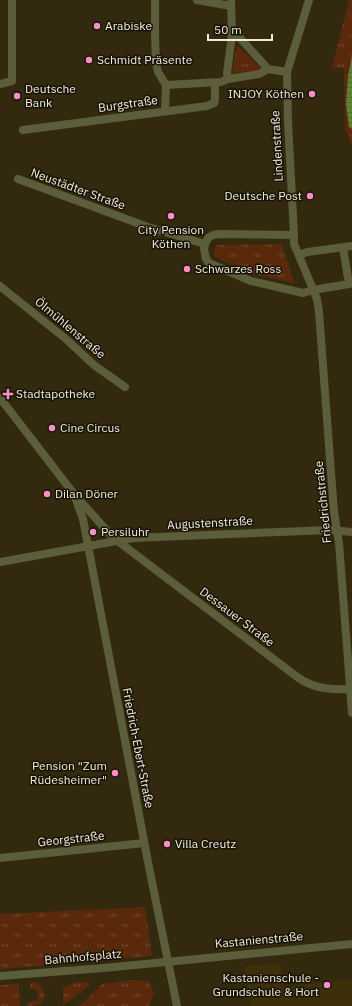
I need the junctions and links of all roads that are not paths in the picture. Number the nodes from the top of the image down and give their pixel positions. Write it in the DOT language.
graph roads {
  1 [pos="12,0"];
  2 [pos="155,0"];
  3 [pos="197,0"];
  4 [pos="308,0"];
  5 [pos="231,3"];
  6 [pos="232,35"];
  7 [pos="268,69"];
  8 [pos="287,72"];
  9 [pos="228,79"];
  10 [pos="216,83"];
  11 [pos="0,84"];
  12 [pos="166,85"];
  13 [pos="165,111"];
  14 [pos="23,130"];
  15 [pos="18,179"];
  16 [pos="294,235"];
  17 [pos="205,244"];
  18 [pos="352,246"];
  19 [pos="343,248"];
  20 [pos="299,255"];
  21 [pos="0,286"];
  22 [pos="313,290"];
  23 [pos="125,387"];
  24 [pos="0,398"];
  25 [pos="74,494"];
  26 [pos="337,531"];
  27 [pos="352,532"];
  28 [pos="118,542"];
  29 [pos="88,547"];
  30 [pos="0,562"];
  31 [pos="351,689"];
  32 [pos="352,713"];
  33 [pos="144,842"];
  34 [pos="0,858"];
  35 [pos="352,944"];
  36 [pos="168,961"];
  37 [pos="0,976"];
  38 [pos="177,1006"];
  1 -- 11 [label="street"];
  2 -- 12 [label="street"];
  3 -- 5 [label="street"];
  4 -- 8 [label="street, Lindenstraße"];
  5 -- 6 [label="street"];
  6 -- 7 [label="street"];
  6 -- 9 [label="street"];
  7 -- 8 [label="street"];
  7 -- 9 [label="street"];
  8 -- 16 [label="street, Lindenstraße"];
  9 -- 10 [label="street"];
  10 -- 12 [label="street"];
  10 -- 13 [label="street, Burgstraße"];
  12 -- 13 [label="street"];
  13 -- 14 [label="street, Burgstraße"];
  15 -- 17 [label="street, Neustädter Straße"];
  16 -- 17 [label="street"];
  16 -- 20 [label="street, Lindenstraße"];
  17 -- 22 [label="street"];
  18 -- 19 [label="street"];
  19 -- 20 [label="street"];
  19 -- 22 [label="street"];
  20 -- 22 [label="street, Lindenstraße"];
  21 -- 23 [label="street, Ölmühlenstraße"];
  22 -- 26 [label="street, Friedrichstraße"];
  24 -- 25 [label="street"];
  25 -- 28 [label="street, Dessauer Straße"];
  25 -- 29 [label="street, Friedrich-Ebert-Straße"];
  26 -- 27 [label="street, Augustenstraße"];
  26 -- 28 [label="street, Augustenstraße"];
  26 -- 31 [label="street, Friedrichstraße"];
  28 -- 29 [label="street, Augustenstraße"];
  28 -- 31 [label="street, Dessauer Straße"];
  29 -- 30 [label="street, Augustenstraße"];
  29 -- 33 [label="street, Friedrich-Ebert-Straße"];
  31 -- 32 [label="street, Friedrichstraße"];
  33 -- 34 [label="street, Georgstraße"];
  33 -- 36 [label="street, Friedrich-Ebert-Straße"];
  35 -- 36 [label="street, Kastanienstraße"];
  36 -- 37 [label="street, Bahnhofsplatz"];
  36 -- 38 [label="street, Friedrich-Ebert-Straße"];
}
